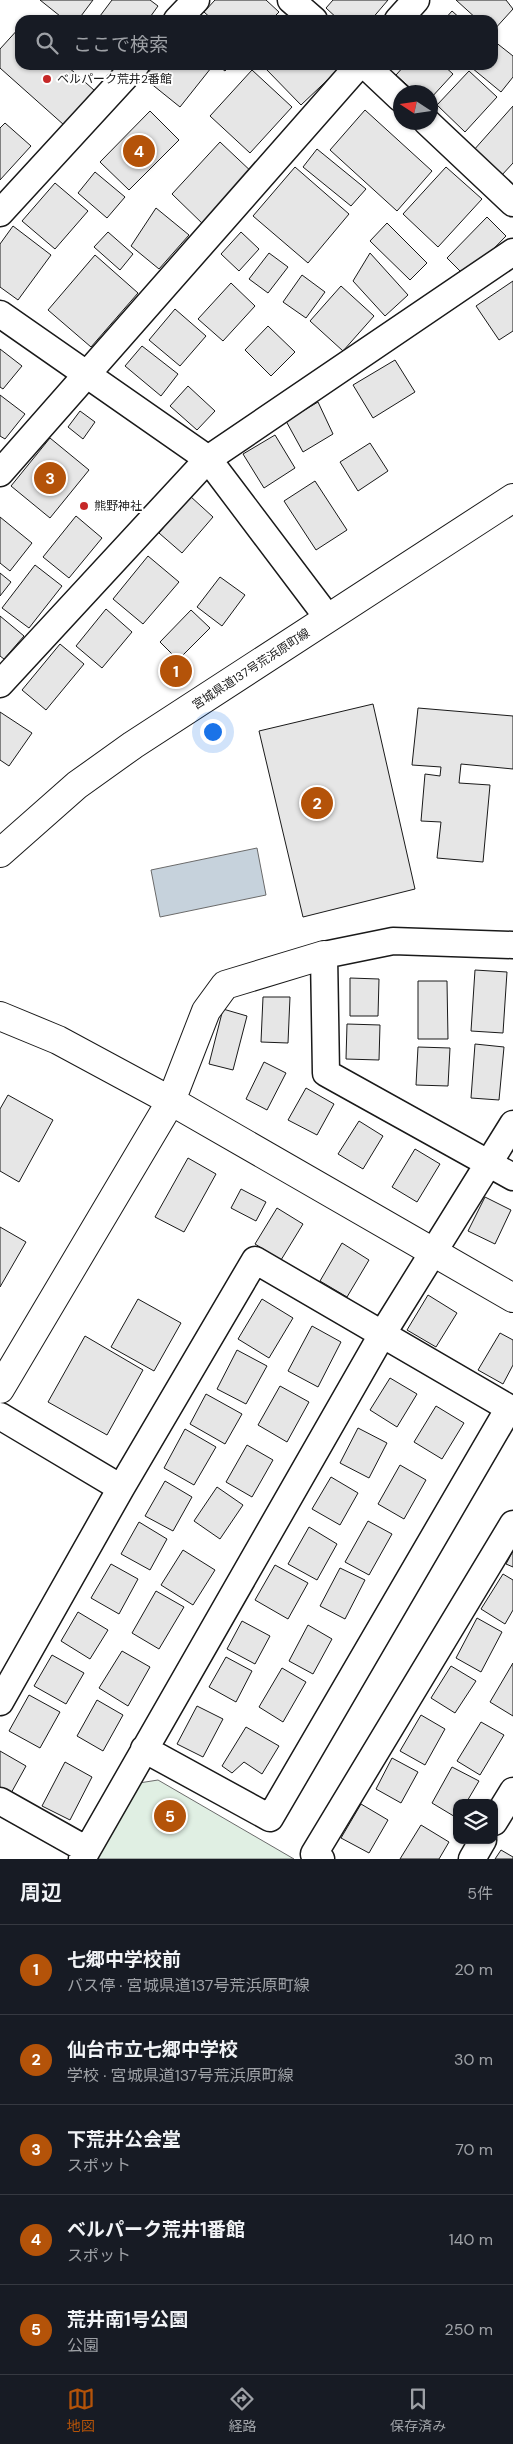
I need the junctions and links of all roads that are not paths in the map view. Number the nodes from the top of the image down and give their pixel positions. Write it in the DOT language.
graph roads {
  1 [pos="196,0"];
  2 [pos="291,0"];
  3 [pos="416,0"];
  4 [pos="182,15"];
  5 [pos="308,15"];
  6 [pos="402,15"];
  7 [pos="131,70"];
  8 [pos="355,70"];
  9 [pos="370,70"];
  10 [pos="393,91"];
  11 [pos="435,130"];
  12 [pos="513,203"];
  13 [pos="0,212"];
  14 [pos="513,252"];
  15 [pos="0,314"];
  16 [pos="87,374"];
  17 [pos="208,459"];
  18 [pos="0,474"];
  19 [pos="513,498"];
  20 [pos="328,618"];
  21 [pos="0,684"];
  22 [pos="0,853"];
  23 [pos="513,945"];
  24 [pos="324,955"];
  25 [pos="0,1016"];
  26 [pos="171,1101"];
  27 [pos="513,1124"];
  28 [pos="489,1164"];
  29 [pos="513,1177"];
  30 [pos="434,1252"];
  31 [pos="513,1298"];
  32 [pos="383,1333"];
  33 [pos="0,1390"];
  34 [pos="0,1416"];
  35 [pos="121,1488"];
  36 [pos="513,1524"];
  37 [pos="0,1702"];
  38 [pos="144,1749"];
  39 [pos="513,1790"];
  40 [pos="0,1801"];
  41 [pos="498,1815"];
  42 [pos="481,1844"];
  43 [pos="84,1854"];
  44 [pos="321,1859"];
  45 [pos="472,1859"];
  1 -- 4 [label="street"];
  2 -- 5 [label="street"];
  3 -- 6 [label="street"];
  7 -- 13 [label="street"];
  8 -- 16 [label="street"];
  9 -- 10 [label="street"];
  11 -- 12 [label="street"];
  14 -- 17 [label="street"];
  15 -- 16 [label="street"];
  16 -- 17 [label="street"];
  16 -- 18 [label="street"];
  17 -- 20 [label="street"];
  17 -- 21 [label="street"];
  19 -- 20 [label="street, 宮城県道137号荒浜原町線"];
  20 -- 22 [label="street, 宮城県道137号荒浜原町線"];
  23 -- 24 [label="street"];
  24 -- 26 [label="street"];
  24 -- 28 [label="street"];
  25 -- 26 [label="street"];
  26 -- 30 [label="street"];
  26 -- 33 [label="street"];
  27 -- 28 [label="street"];
  28 -- 29 [label="street"];
  28 -- 30 [label="street"];
  30 -- 31 [label="street"];
  30 -- 32 [label="street"];
  32 -- 35 [label="street"];
  32 -- 38 [label="street"];
  32 -- 38 [label="street"];
  34 -- 35 [label="street"];
  35 -- 37 [label="street"];
  36 -- 44 [label="street"];
  38 -- 43 [label="street"];
  39 -- 41 [label="street"];
  40 -- 43 [label="street"];
  42 -- 45 [label="street"];
}
